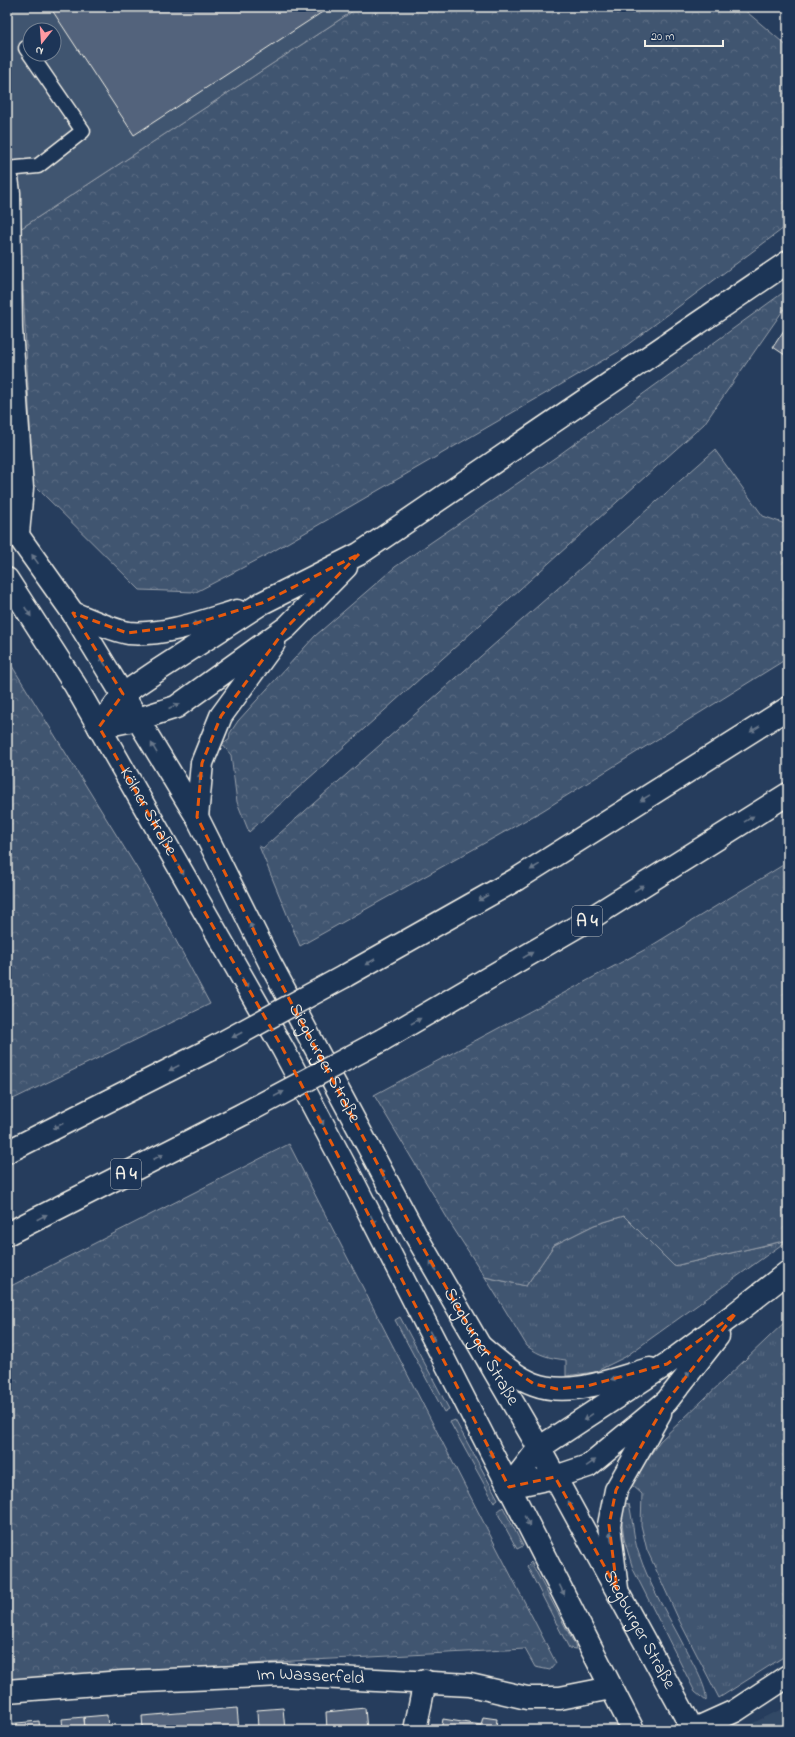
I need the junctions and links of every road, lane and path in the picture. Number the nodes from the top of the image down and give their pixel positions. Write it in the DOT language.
graph roads {
  1 [pos="36,62"];
  2 [pos="7,169"];
  3 [pos="7,178"];
  4 [pos="788,262"];
  5 [pos="12,527"];
  6 [pos="359,554"];
  7 [pos="7,580"];
  8 [pos="262,603"];
  9 [pos="73,613"];
  10 [pos="287,626"];
  11 [pos="123,694"];
  12 [pos="788,708"];
  13 [pos="138,719"];
  14 [pos="99,727"];
  15 [pos="788,794"];
  16 [pos="197,817"];
  17 [pos="270,963"];
  18 [pos="283,1048"];
  19 [pos="7,1152"];
  20 [pos="7,1234"];
  21 [pos="788,1272"];
  22 [pos="736,1313"];
  23 [pos="481,1347"];
  24 [pos="667,1364"];
  25 [pos="667,1400"];
  26 [pos="539,1448"];
  27 [pos="555,1477"];
  28 [pos="509,1486"];
  29 [pos="617,1589"];
  30 [pos="788,1676"];
  31 [pos="425,1681"];
  32 [pos="611,1688"];
  33 [pos="7,1691"];
  34 [pos="415,1730"];
  35 [pos="633,1730"];
  36 [pos="693,1730"];
  1 -- 2 [label="lane"];
  3 -- 5 [label="main road"];
  4 -- 6 [label="main road"];
  9 -- 5 [label="main road, Kölner Straße, one-way"];
  6 -- 8 [label="main road"];
  10 -- 6 [label="main road, one-way"];
  7 -- 14 [label="main road, Kölner Straße, one-way"];
  8 -- 9 [label="main road, one-way"];
  8 -- 11 [label="main road"];
  11 -- 9 [label="main road, Kölner Straße, one-way"];
  13 -- 10 [label="main road, one-way"];
  16 -- 10 [label="main road, one-way"];
  11 -- 13 [label="main road, Kölner Straße"];
  11 -- 14 [label="main road"];
  12 -- 19 [label="main road, one-way, bridge"];
  13 -- 14 [label="main road"];
  16 -- 13 [label="main road, Kölner Straße, one-way"];
  14 -- 18 [label="main road, Kölner Straße, one-way"];
  20 -- 15 [label="main road, A 4, one-way, bridge"];
  17 -- 16 [label="main road, Kölner Straße, one-way"];
  23 -- 17 [label="main road, Siegburger Straße, one-way"];
  18 -- 28 [label="main road, Siegburger Straße, one-way"];
  21 -- 22 [label="main road"];
  22 -- 24 [label="main road"];
  25 -- 22 [label="main road, one-way"];
  24 -- 23 [label="main road, one-way"];
  23 -- 26 [label="main road, Siegburger Straße"];
  24 -- 26 [label="main road, one-way"];
  27 -- 25 [label="main road, one-way"];
  29 -- 25 [label="main road, one-way"];
  26 -- 27 [label="main road, Siegburger Straße"];
  26 -- 28 [label="main road"];
  27 -- 28 [label="main road"];
  29 -- 27 [label="main road, Siegburger Straße, one-way"];
  28 -- 32 [label="main road, Siegburger Straße, one-way"];
  29 -- 36 [label="main road, Siegburger Straße"];
  30 -- 36 [label="main road"];
  31 -- 32 [label="main road, Im Wasserfeld"];
  31 -- 33 [label="main road, Im Wasserfeld"];
  31 -- 34 [label="main road"];
  32 -- 35 [label="main road, Siegburger Straße"];
}
